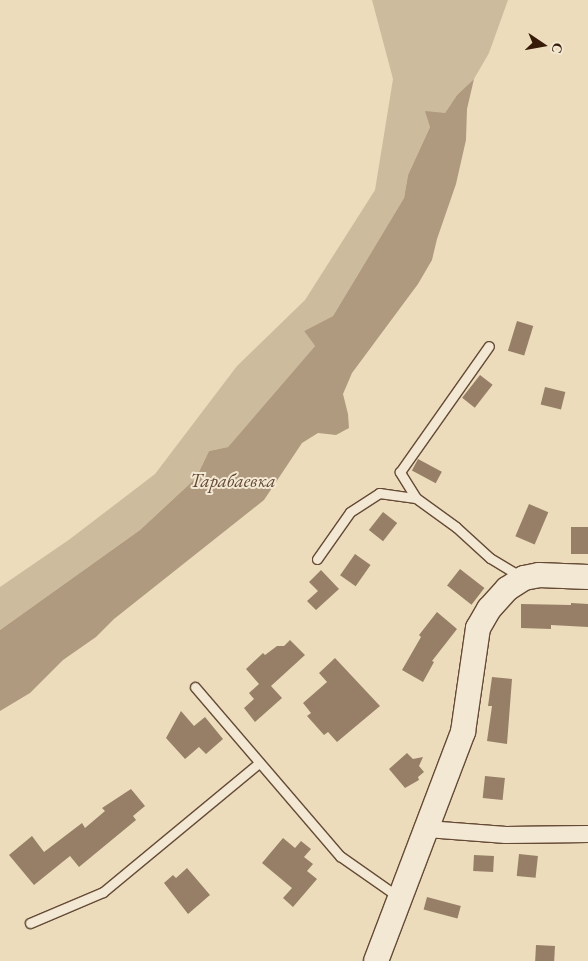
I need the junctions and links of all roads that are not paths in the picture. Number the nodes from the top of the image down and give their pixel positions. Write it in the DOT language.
graph roads {
  1 [pos="489,346"];
  2 [pos="416,498"];
  3 [pos="317,559"];
  4 [pos="588,577"];
  5 [pos="524,578"];
  6 [pos="195,688"];
  7 [pos="259,762"];
  8 [pos="427,828"];
  9 [pos="588,834"];
  10 [pos="400,898"];
  11 [pos="30,923"];
  12 [pos="376,961"];
  1 -- 2 [label="lane"];
  2 -- 3 [label="lane"];
  2 -- 5 [label="lane"];
  4 -- 5 [label="street"];
  5 -- 8 [label="street"];
  6 -- 7 [label="lane"];
  7 -- 10 [label="lane"];
  7 -- 11 [label="lane"];
  8 -- 9 [label="street"];
  8 -- 10 [label="street"];
  10 -- 12 [label="street"];
}
